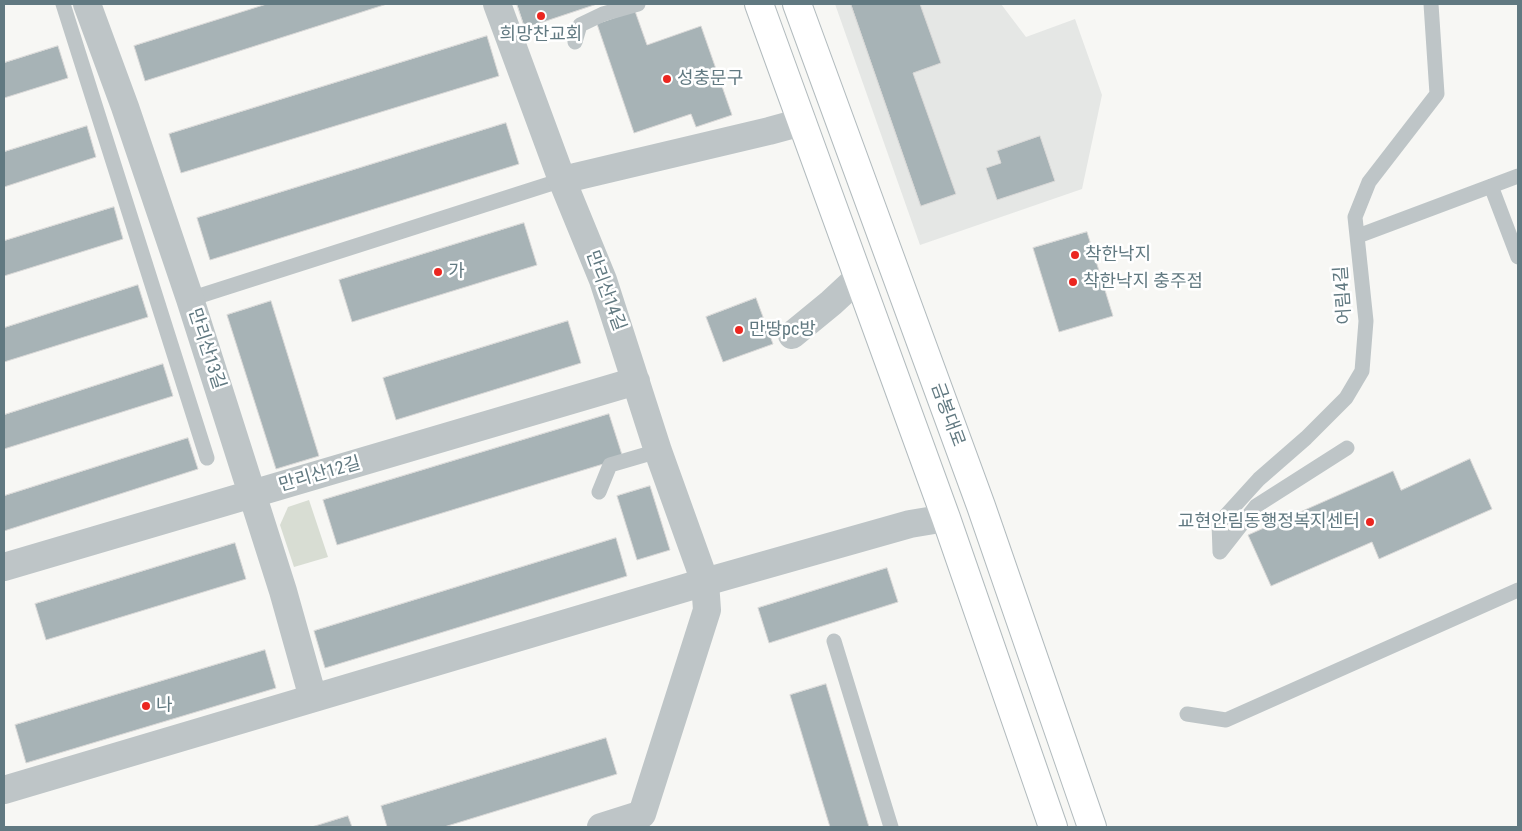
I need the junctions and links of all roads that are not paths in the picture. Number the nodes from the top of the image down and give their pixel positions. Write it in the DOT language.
graph roads {
  1 [pos="497,4"];
  2 [pos="638,4"];
  3 [pos="759,4"];
  4 [pos="797,4"];
  5 [pos="1432,4"];
  6 [pos="76,8"];
  7 [pos="576,42"];
  8 [pos="802,122"];
  9 [pos="1518,176"];
  10 [pos="562,180"];
  11 [pos="1491,186"];
  12 [pos="1358,236"];
  13 [pos="1518,257"];
  14 [pos="858,278"];
  15 [pos="190,299"];
  16 [pos="792,335"];
  17 [pos="636,381"];
  18 [pos="1347,448"];
  19 [pos="658,451"];
  20 [pos="207,458"];
  21 [pos="599,492"];
  22 [pos="252,494"];
  23 [pos="946,518"];
  24 [pos="4,567"];
  25 [pos="705,582"];
  26 [pos="1518,590"];
  27 [pos="834,641"];
  28 [pos="313,698"];
  29 [pos="1187,714"];
  30 [pos="4,790"];
  31 [pos="601,827"];
  32 [pos="891,827"];
  33 [pos="1053,827"];
  34 [pos="1092,827"];
  1 -- 10 [label="street, 만리산14길"];
  2 -- 7 [label="lane"];
  3 -- 8 [label="street, 금봉대로"];
  4 -- 34 [label="street, 금봉대로"];
  5 -- 12 [label="lane, 어림4길"];
  6 -- 15 [label="street, 만리산13길"];
  6 -- 20 [label="lane"];
  8 -- 10 [label="street"];
  8 -- 14 [label="street, 금봉대로"];
  9 -- 11 [label="lane"];
  10 -- 15 [label="lane"];
  10 -- 17 [label="street, 만리산14길"];
  11 -- 12 [label="lane"];
  11 -- 13 [label="lane"];
  12 -- 18 [label="lane, 어림4길"];
  14 -- 16 [label="street"];
  14 -- 23 [label="street, 금봉대로"];
  15 -- 22 [label="street, 만리산13길"];
  17 -- 19 [label="street, 만리산14길"];
  17 -- 22 [label="street, 만리산12길"];
  19 -- 21 [label="lane"];
  19 -- 25 [label="street, 만리산14길"];
  22 -- 24 [label="street, 만리산12길"];
  22 -- 28 [label="street, 만리산13길"];
  23 -- 25 [label="street"];
  23 -- 33 [label="street, 금봉대로"];
  25 -- 28 [label="street"];
  25 -- 31 [label="street, 만리산14길"];
  26 -- 29 [label="lane"];
  27 -- 32 [label="lane"];
  28 -- 30 [label="street"];
}
